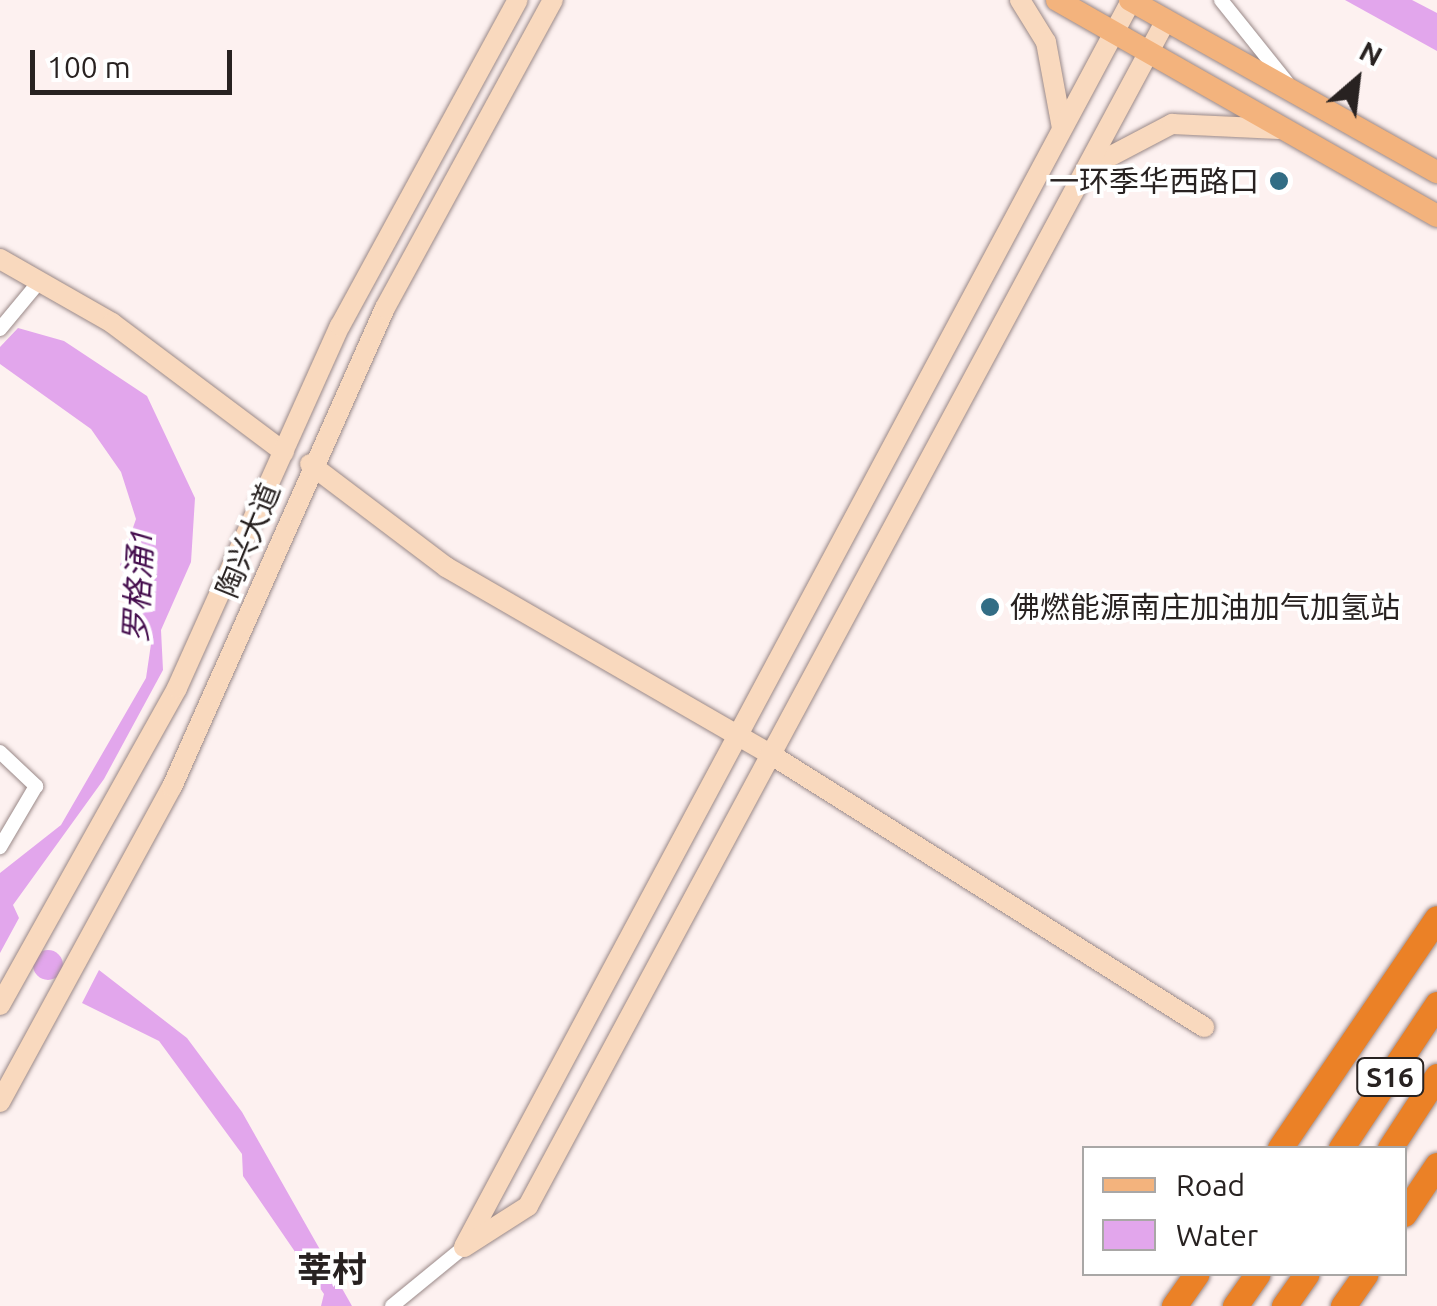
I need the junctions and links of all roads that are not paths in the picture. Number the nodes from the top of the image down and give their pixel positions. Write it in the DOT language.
graph roads {
  1 [pos="518,0"];
  2 [pos="554,0"];
  3 [pos="1020,0"];
  4 [pos="1057,0"];
  5 [pos="1130,0"];
  6 [pos="1222,0"];
  7 [pos="1166,20"];
  8 [pos="1115,32"];
  9 [pos="1149,52"];
  10 [pos="1304,99"];
  11 [pos="1287,130"];
  12 [pos="1062,131"];
  13 [pos="1084,171"];
  14 [pos="1437,172"];
  15 [pos="1437,216"];
  16 [pos="0,260"];
  17 [pos="39,282"];
  18 [pos="0,330"];
  19 [pos="284,452"];
  20 [pos="310,464"];
  21 [pos="737,736"];
  22 [pos="0,752"];
  23 [pos="770,754"];
  24 [pos="2,840"];
  25 [pos="1437,918"];
  26 [pos="1437,1004"];
  27 [pos="0,1005"];
  28 [pos="1204,1027"];
  29 [pos="1437,1076"];
  30 [pos="0,1102"];
  31 [pos="1281,1146"];
  32 [pos="1343,1146"];
  33 [pos="1391,1146"];
  34 [pos="1437,1165"];
  35 [pos="1407,1210"];
  36 [pos="464,1247"];
  37 [pos="1195,1276"];
  38 [pos="1256,1276"];
  39 [pos="1305,1276"];
  40 [pos="1364,1276"];
  41 [pos="392,1306"];
  42 [pos="1174,1306"];
  43 [pos="1235,1306"];
  44 [pos="1284,1306"];
  45 [pos="1343,1306"];
  1 -- 19 [label="street, 陶兴大道"];
  2 -- 20 [label="street, 陶兴大道"];
  3 -- 12 [label="street"];
  4 -- 8 [label="main road"];
  5 -- 7 [label="main road"];
  5 -- 8 [label="street"];
  6 -- 10 [label="street"];
  7 -- 9 [label="street"];
  7 -- 10 [label="main road"];
  8 -- 9 [label="main road"];
  8 -- 12 [label="street"];
  9 -- 11 [label="main road"];
  9 -- 13 [label="street"];
  10 -- 14 [label="main road"];
  11 -- 13 [label="street"];
  11 -- 15 [label="main road"];
  12 -- 21 [label="street"];
  13 -- 23 [label="street"];
  16 -- 17 [label="street"];
  17 -- 18 [label="street"];
  17 -- 19 [label="street"];
  19 -- 27 [label="street, 陶兴大道"];
  20 -- 21 [label="street"];
  20 -- 30 [label="street, 陶兴大道"];
  21 -- 23 [label="street"];
  21 -- 36 [label="street"];
  22 -- 24 [label="street"];
  23 -- 28 [label="street"];
  23 -- 36 [label="street"];
  25 -- 31 [label="highway"];
  26 -- 32 [label="highway, S16"];
  29 -- 33 [label="highway, S16"];
  34 -- 35 [label="highway"];
  36 -- 41 [label="street"];
  37 -- 42 [label="highway"];
  38 -- 43 [label="highway"];
  39 -- 44 [label="highway"];
  40 -- 45 [label="highway"];
}
